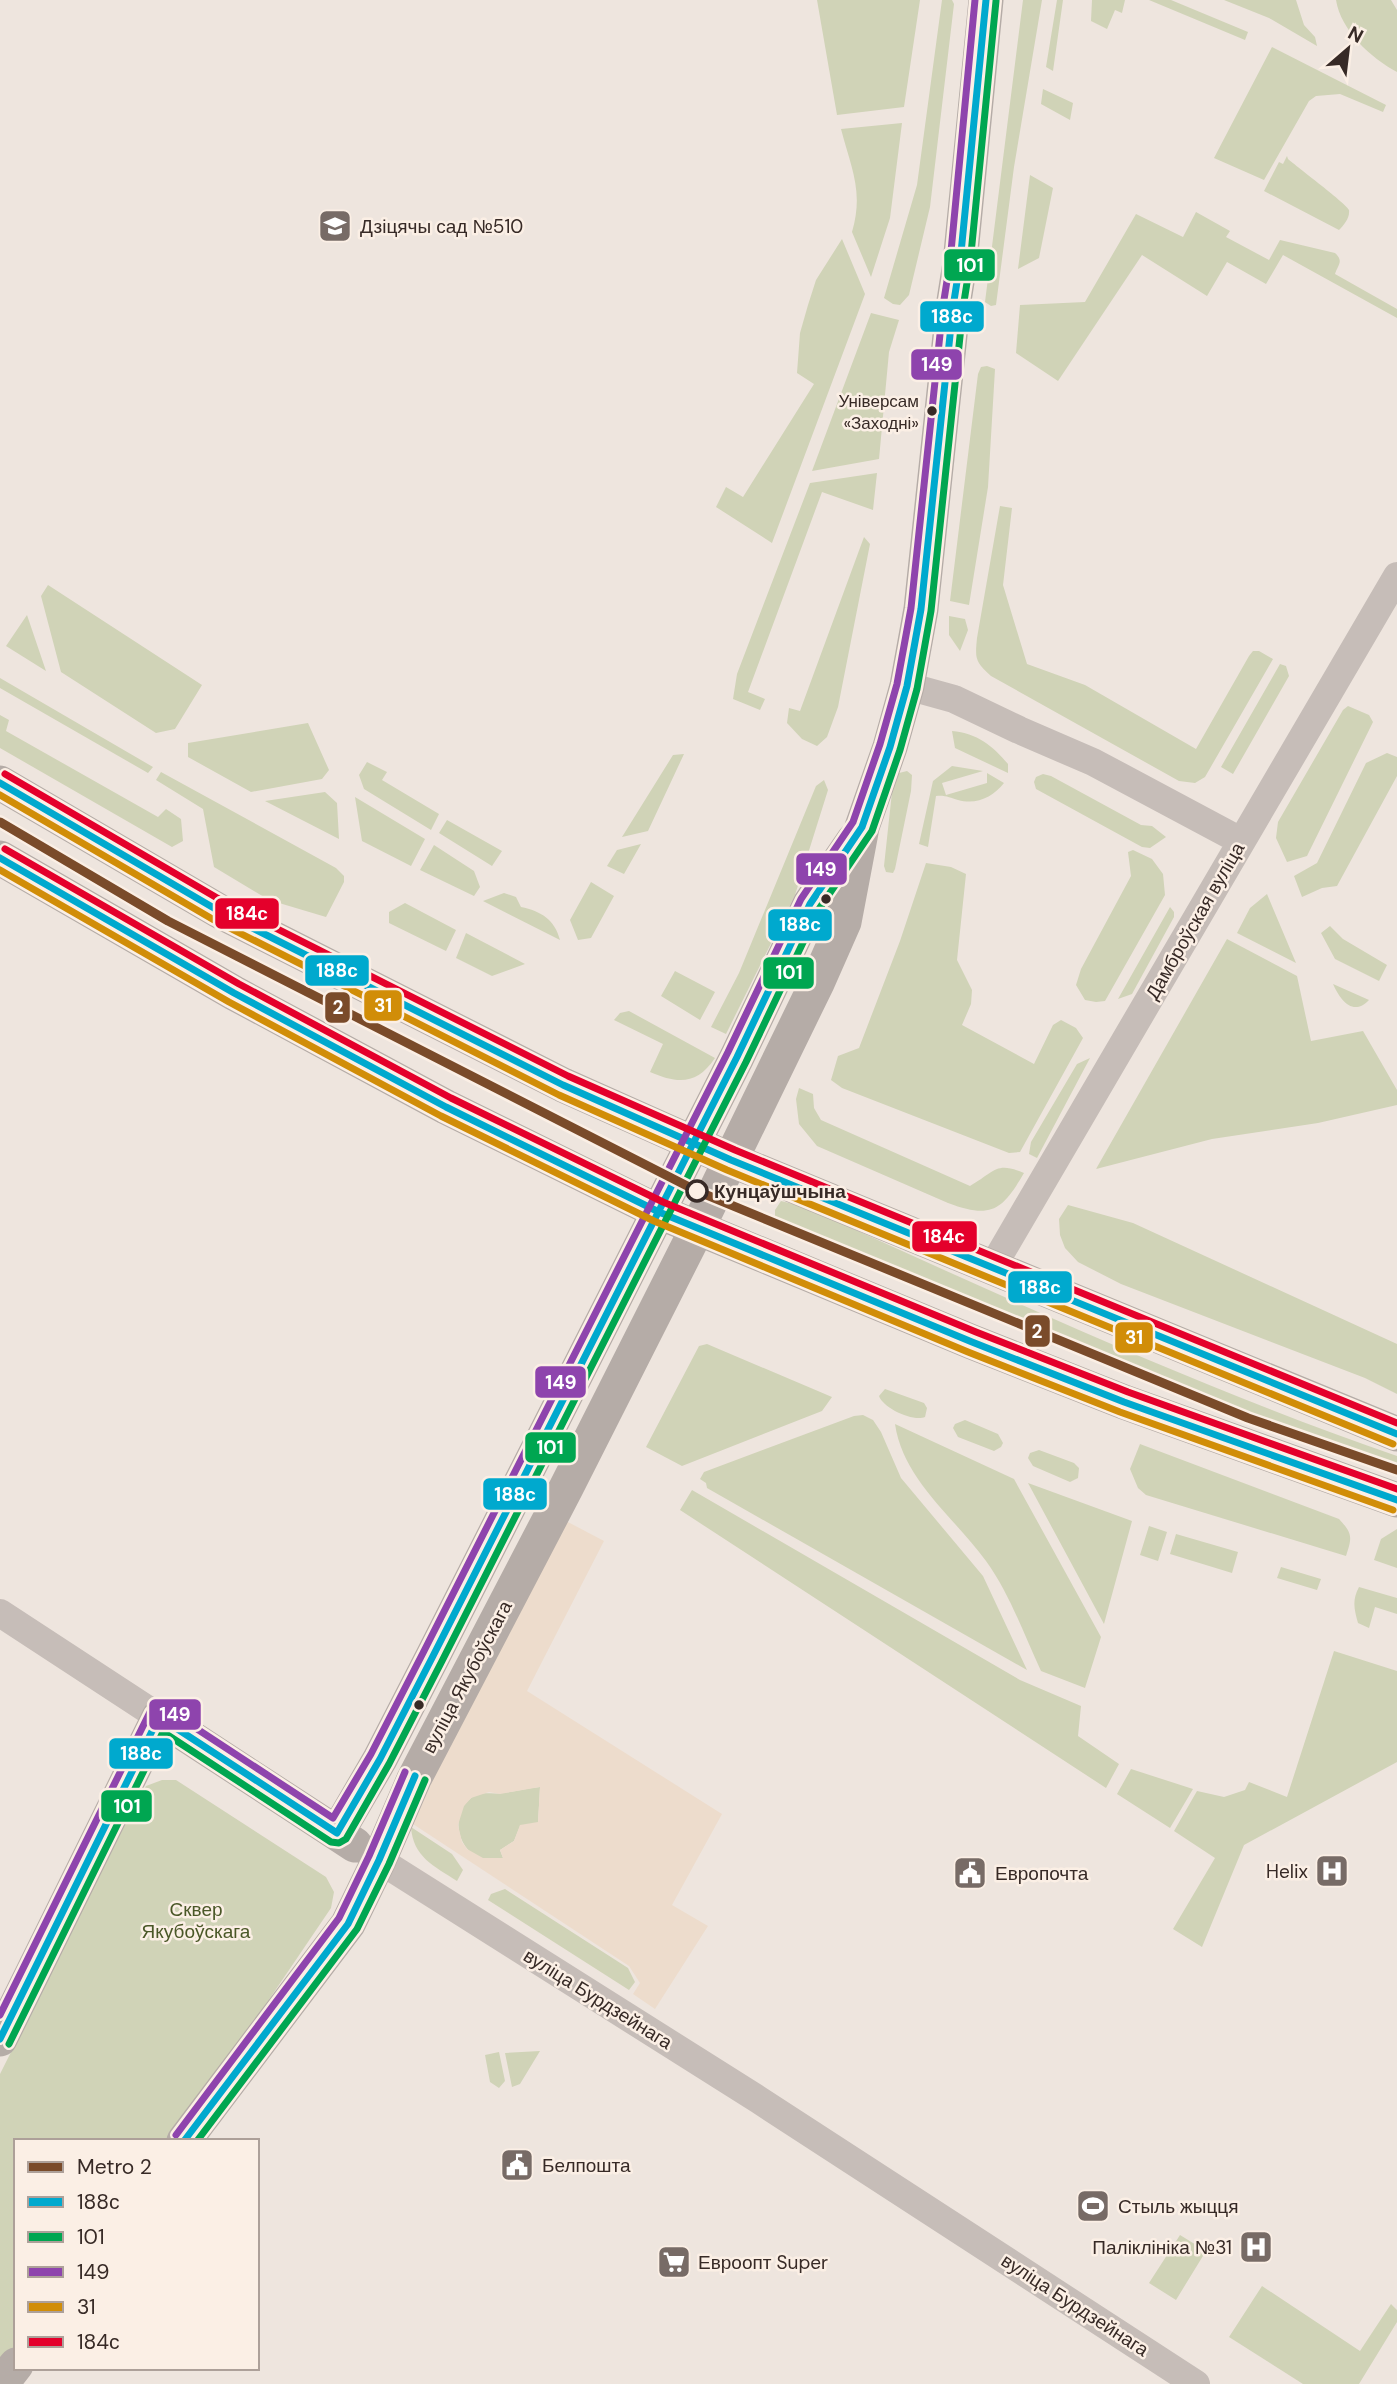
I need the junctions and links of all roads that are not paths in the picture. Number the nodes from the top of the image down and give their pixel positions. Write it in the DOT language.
graph roads {
  1 [pos="986,0"];
  2 [pos="1397,576"];
  3 [pos="907,687"];
  4 [pos="0,783"];
  5 [pos="862,827"];
  6 [pos="1241,841"];
  7 [pos="0,858"];
  8 [pos="692,1143"];
  9 [pos="731,1160"];
  10 [pos="659,1212"];
  11 [pos="697,1229"];
  12 [pos="993,1266"];
  13 [pos="1397,1434"];
  14 [pos="1397,1500"];
  15 [pos="0,1613"];
  16 [pos="159,1717"];
  17 [pos="337,1833"];
  18 [pos="379,1860"];
  19 [pos="0,2039"];
  20 [pos="186,2139"];
  21 [pos="14,2368"];
  22 [pos="1,2384"];
  23 [pos="1196,2384"];
  1 -- 3 [label="main road"];
  2 -- 6 [label="street, Дамброўская вуліца"];
  3 -- 5 [label="main road"];
  3 -- 6 [label="street"];
  4 -- 8 [label="main road"];
  5 -- 8 [label="main road, вуліца Якубоўскага"];
  5 -- 9 [label="main road, вуліца Якубоўскага"];
  6 -- 12 [label="street, Дамброўская вуліца"];
  7 -- 10 [label="main road"];
  8 -- 9 [label="main road"];
  8 -- 10 [label="main road, вуліца Якубоўскага"];
  9 -- 11 [label="main road, вуліца Якубоўскага"];
  9 -- 12 [label="main road"];
  10 -- 11 [label="main road"];
  10 -- 17 [label="main road, вуліца Якубоўскага"];
  11 -- 14 [label="main road"];
  11 -- 18 [label="main road, вуліца Якубоўскага"];
  12 -- 13 [label="main road"];
  15 -- 16 [label="street, вуліца Бурдзейнага"];
  16 -- 17 [label="main road, вуліца Бурдзейнага"];
  16 -- 19 [label="main road"];
  17 -- 18 [label="main road, вуліца Бурдзейнага"];
  18 -- 20 [label="main road, вуліца Якубоўскага"];
  18 -- 23 [label="street, вуліца Бурдзейнага"];
  21 -- 22 [label="main road"];
}
